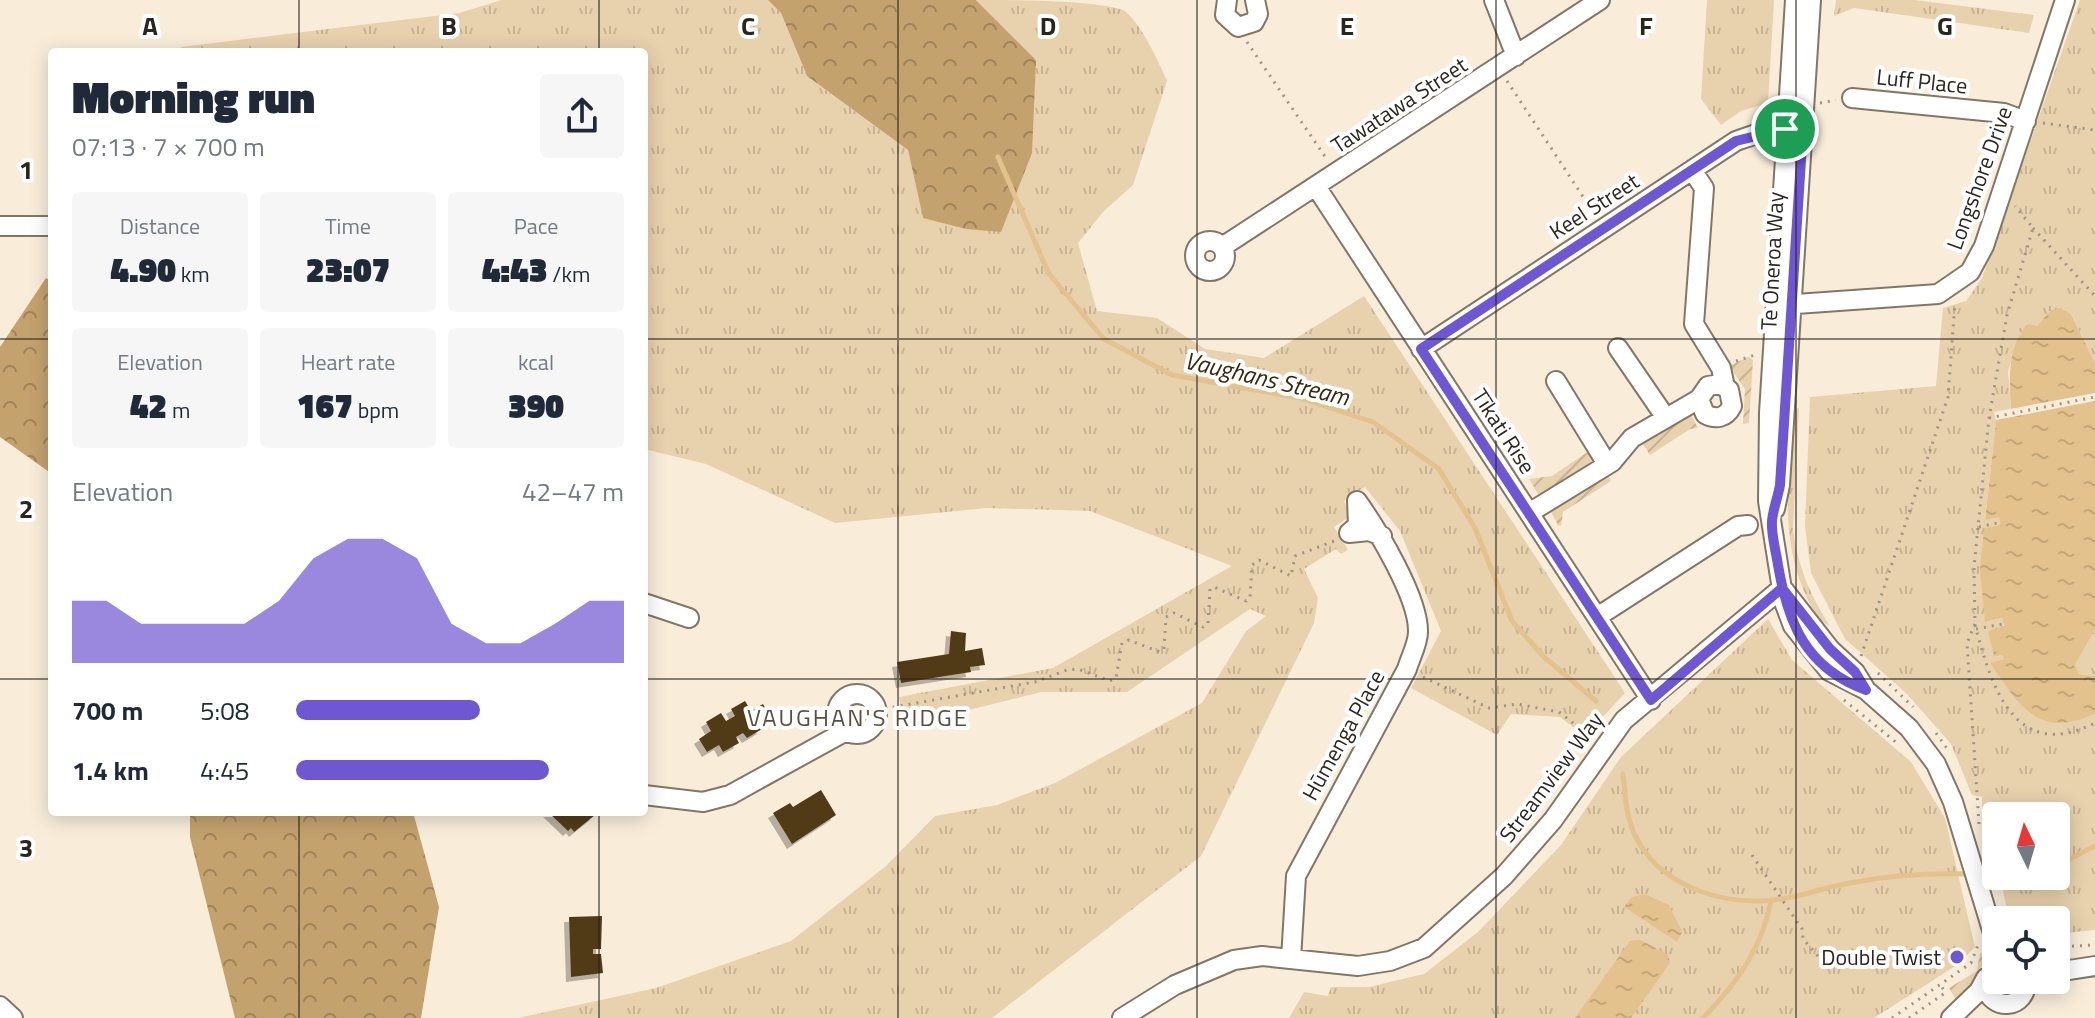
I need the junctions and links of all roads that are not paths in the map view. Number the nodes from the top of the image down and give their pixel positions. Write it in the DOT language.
graph roads {
  1 [pos="1227,0"];
  2 [pos="1494,0"];
  3 [pos="1600,0"];
  4 [pos="1795,0"];
  5 [pos="1811,0"];
  6 [pos="2065,0"];
  7 [pos="1260,2"];
  8 [pos="1516,56"];
  9 [pos="1852,98"];
  10 [pos="2026,121"];
  11 [pos="1794,129"];
  12 [pos="1692,170"];
  13 [pos="1317,188"];
  14 [pos="0,226"];
  15 [pos="48,226"];
  16 [pos="1222,247"];
  17 [pos="1784,305"];
  18 [pos="1618,348"];
  19 [pos="1421,349"];
  20 [pos="1556,381"];
  21 [pos="1725,387"];
  22 [pos="1699,399"];
  23 [pos="1666,418"];
  24 [pos="1607,464"];
  25 [pos="1529,513"];
  26 [pos="1748,525"];
  27 [pos="1382,536"];
  28 [pos="1782,588"];
  29 [pos="648,604"];
  30 [pos="1597,617"];
  31 [pos="689,618"];
  32 [pos="1651,700"];
  33 [pos="846,731"];
  34 [pos="648,795"];
  35 [pos="1982,911"];
  36 [pos="1291,959"];
  37 [pos="2095,966"];
  38 [pos="2070,970"];
  39 [pos="1982,983"];
  40 [pos="2025,994"];
  41 [pos="0,1006"];
  42 [pos="2000,1008"];
  43 [pos="1956,1015"];
  44 [pos="13,1018"];
  45 [pos="1122,1018"];
  1 -- 7 [label="street"];
  2 -- 8 [label="street"];
  3 -- 8 [label="street, Tawatawa Street"];
  4 -- 11 [label="street, Te Oneroa Way"];
  5 -- 11 [label="street, Te Oneroa Way"];
  6 -- 10 [label="street, Longshore Drive"];
  8 -- 13 [label="street, Tawatawa Street"];
  9 -- 10 [label="street, Luff Place"];
  10 -- 17 [label="street, Longshore Drive"];
  11 -- 12 [label="street, Keel Street"];
  11 -- 17 [label="street, Te Oneroa Way"];
  12 -- 19 [label="street, Keel Street"];
  12 -- 21 [label="street"];
  13 -- 16 [label="street, Tawatawa Street"];
  13 -- 19 [label="street, Tīkati Rise"];
  14 -- 15 [label="street"];
  17 -- 28 [label="street, Te Oneroa Way"];
  18 -- 23 [label="street"];
  19 -- 25 [label="street, Tīkati Rise"];
  20 -- 24 [label="street"];
  21 -- 22 [label="street"];
  21 -- 22 [label="street"];
  22 -- 23 [label="street"];
  23 -- 24 [label="street"];
  24 -- 25 [label="street"];
  25 -- 30 [label="street, Tīkati Rise"];
  26 -- 30 [label="street"];
  27 -- 27 [label="street, Hūmenga Place"];
  27 -- 36 [label="street, Hūmenga Place"];
  28 -- 32 [label="street, Streamview Way"];
  28 -- 35 [label="street, Te Oneroa Way"];
  29 -- 31 [label="street"];
  30 -- 32 [label="street, Tīkati Rise"];
  32 -- 36 [label="street, Streamview Way"];
  33 -- 33 [label="street"];
  33 -- 34 [label="street"];
  36 -- 45 [label="street, Streamview Way"];
  37 -- 38 [label="street"];
  39 -- 43 [label="street"];
  40 -- 42 [label="street"];
  41 -- 44 [label="street"];
  42 -- 43 [label="street"];
}
